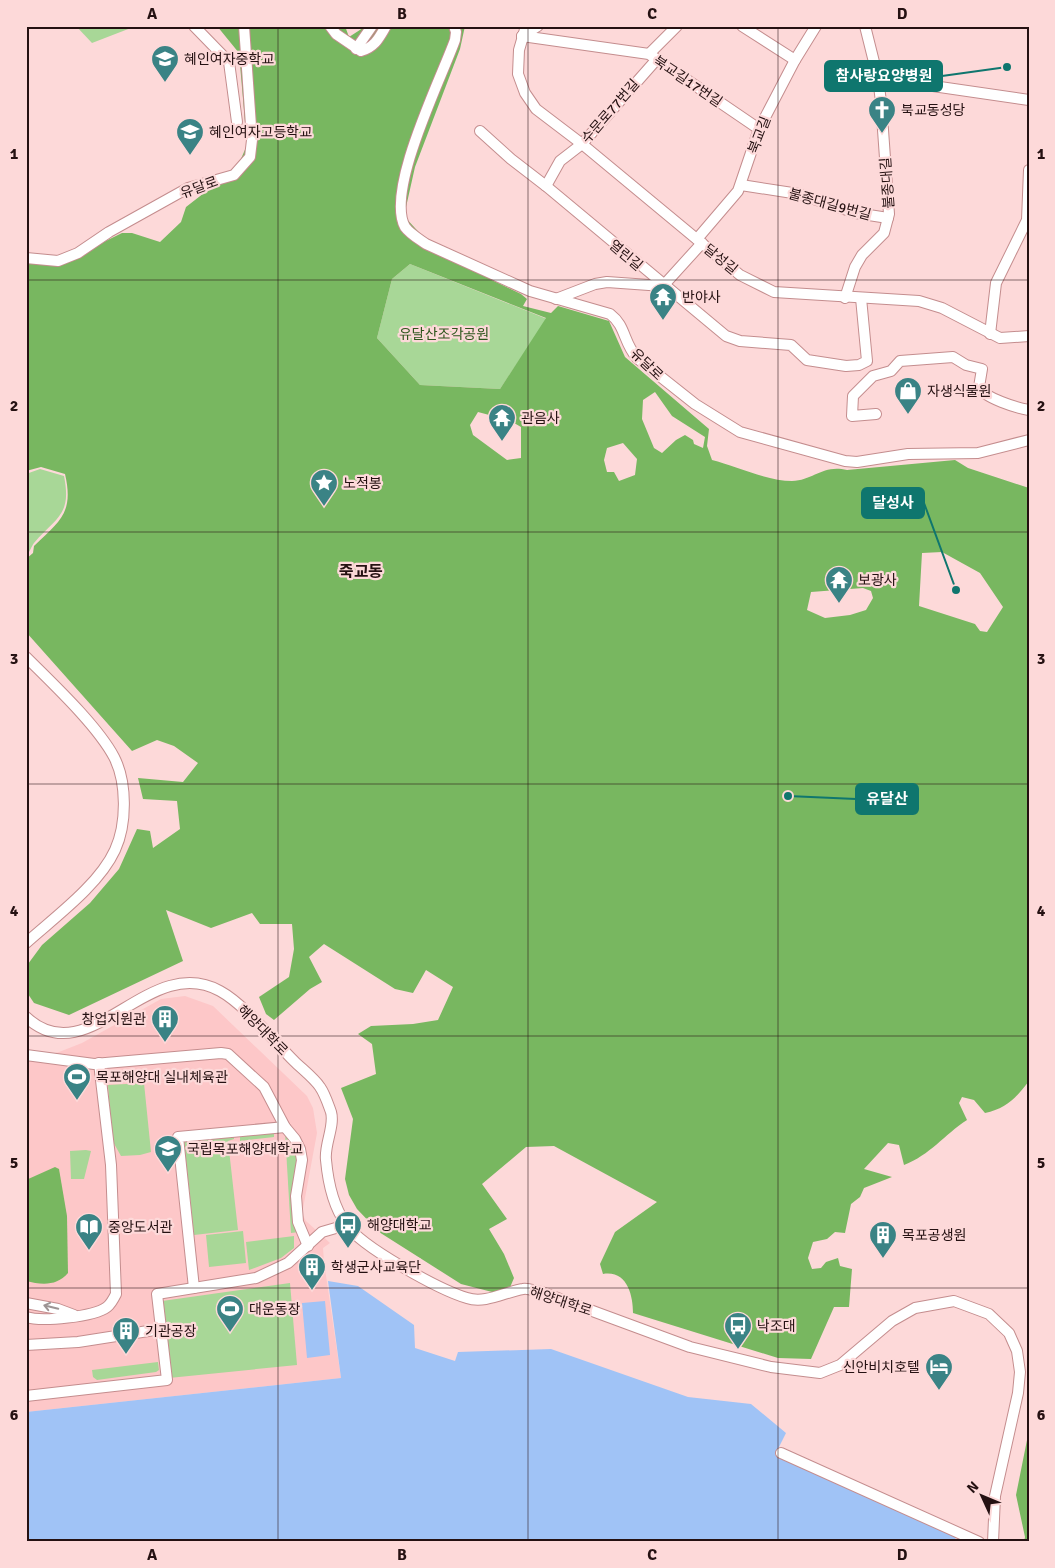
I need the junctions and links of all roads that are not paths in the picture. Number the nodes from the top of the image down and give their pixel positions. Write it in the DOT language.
graph roads {
  1 [pos="194,26"];
  2 [pos="244,26"];
  3 [pos="330,26"];
  4 [pos="372,26"];
  5 [pos="386,26"];
  6 [pos="454,26"];
  7 [pos="538,26"];
  8 [pos="677,26"];
  9 [pos="742,26"];
  10 [pos="816,26"];
  11 [pos="865,26"];
  12 [pos="524,31"];
  13 [pos="356,49"];
  14 [pos="653,56"];
  15 [pos="795,60"];
  16 [pos="835,71"];
  17 [pos="878,78"];
  18 [pos="1029,100"];
  19 [pos="236,122"];
  20 [pos="759,129"];
  21 [pos="480,131"];
  22 [pos="582,144"];
  23 [pos="1028,172"];
  24 [pos="741,185"];
  25 [pos="546,186"];
  26 [pos="888,218"];
  27 [pos="700,241"];
  28 [pos="26,258"];
  29 [pos="663,286"];
  30 [pos="845,298"];
  31 [pos="861,298"];
  32 [pos="556,299"];
  33 [pos="990,334"];
  34 [pos="1029,336"];
  35 [pos="1029,410"];
  36 [pos="876,414"];
  37 [pos="1029,440"];
  38 [pos="26,656"];
  39 [pos="26,943"];
  40 [pos="26,1017"];
  41 [pos="26,1055"];
  42 [pos="99,1063"];
  43 [pos="285,1127"];
  44 [pos="346,1225"];
  45 [pos="308,1246"];
  46 [pos="194,1288"];
  47 [pos="26,1303"];
  48 [pos="74,1315"];
  49 [pos="26,1317"];
  50 [pos="161,1329"];
  51 [pos="26,1345"];
  52 [pos="26,1396"];
  53 [pos="781,1453"];
  54 [pos="979,1542"];
  55 [pos="993,1542"];
  1 -- 19 [label="street"];
  2 -- 28 [label="street, 유달로"];
  3 -- 13 [label="street"];
  4 -- 13 [label="street"];
  5 -- 13 [label="street"];
  6 -- 32 [label="street, 유달로"];
  7 -- 12 [label="street"];
  8 -- 14 [label="street, 수문로77번길"];
  9 -- 15 [label="street"];
  10 -- 15 [label="street, 북교길"];
  11 -- 17 [label="street, 불종대길"];
  12 -- 14 [label="street, 북교길17번길"];
  12 -- 22 [label="street, 달성길"];
  14 -- 20 [label="street, 북교길17번길"];
  14 -- 22 [label="street, 수문로77번길"];
  15 -- 20 [label="street, 북교길"];
  16 -- 17 [label="street"];
  17 -- 18 [label="street"];
  17 -- 26 [label="street, 불종대길"];
  20 -- 24 [label="street, 북교길"];
  21 -- 25 [label="street, 열린길"];
  22 -- 25 [label="street, 수문로77번길"];
  22 -- 27 [label="street, 달성길"];
  23 -- 33 [label="street"];
  24 -- 26 [label="street, 불종대길9번길"];
  24 -- 27 [label="street, 북교길"];
  25 -- 29 [label="street, 열린길"];
  26 -- 30 [label="street, 불종대길"];
  27 -- 29 [label="street, 북교길"];
  27 -- 30 [label="street, 달성길"];
  29 -- 31 [label="street, 열린길"];
  29 -- 32 [label="street"];
  30 -- 31 [label="street, 달성길"];
  31 -- 33 [label="street, 달성길"];
  32 -- 37 [label="street, 유달로"];
  33 -- 34 [label="street, 달성길"];
  35 -- 36 [label="street"];
  38 -- 39 [label="street"];
  40 -- 44 [label="street, 해양대학로"];
  41 -- 42 [label="street"];
  42 -- 43 [label="street"];
  42 -- 48 [label="street"];
  43 -- 45 [label="street"];
  43 -- 46 [label="street"];
  44 -- 45 [label="street"];
  44 -- 55 [label="street, 해양대학로"];
  45 -- 46 [label="street"];
  46 -- 50 [label="street"];
  48 -- 47 [label="street, one-way"];
  48 -- 49 [label="street"];
  50 -- 51 [label="street"];
  50 -- 52 [label="street"];
  53 -- 54 [label="street"];
}
